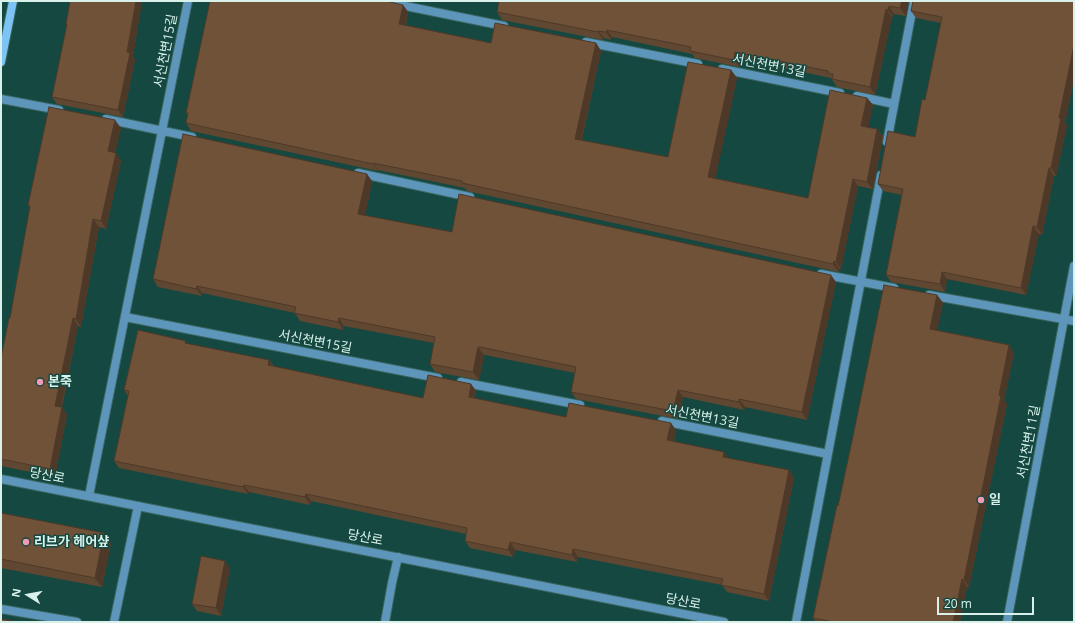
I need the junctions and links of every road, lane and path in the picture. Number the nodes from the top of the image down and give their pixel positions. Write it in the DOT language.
graph roads {
  1 [pos="13,1"];
  2 [pos="188,1"];
  3 [pos="382,1"];
  4 [pos="914,1"];
  5 [pos="513,27"];
  6 [pos="575,40"];
  7 [pos="3,43"];
  8 [pos="1,62"];
  9 [pos="1,99"];
  10 [pos="894,104"];
  11 [pos="70,112"];
  12 [pos="101,118"];
  13 [pos="162,130"];
  14 [pos="201,138"];
  15 [pos="885,150"];
  16 [pos="882,166"];
  17 [pos="348,171"];
  18 [pos="480,199"];
  19 [pos="1074,266"];
  20 [pos="814,272"];
  21 [pos="860,282"];
  22 [pos="899,289"];
  23 [pos="923,294"];
  24 [pos="125,317"];
  25 [pos="1064,319"];
  26 [pos="1074,321"];
  27 [pos="587,407"];
  28 [pos="657,420"];
  29 [pos="828,454"];
  30 [pos="1,479"];
  31 [pos="89,496"];
  32 [pos="138,506"];
  33 [pos="398,557"];
  34 [pos="1,609"];
  35 [pos="77,622"];
  36 [pos="114,622"];
  37 [pos="385,622"];
  38 [pos="724,622"];
  39 [pos="796,622"];
  40 [pos="1007,622"];
  1 -- 7 [label="street"];
  2 -- 13 [label="street, 서신천변15길"];
  3 -- 5 [label="street"];
  4 -- 10 [label="street"];
  6 -- 10 [label="street, 서신천변13길"];
  7 -- 8 [label="street"];
  9 -- 11 [label="street"];
  10 -- 15 [label="street"];
  12 -- 13 [label="street"];
  13 -- 14 [label="street"];
  13 -- 24 [label="street, 서신천변15길"];
  16 -- 21 [label="street"];
  17 -- 18 [label="street"];
  19 -- 25 [label="street, 서신천변11길"];
  20 -- 21 [label="street"];
  21 -- 22 [label="street"];
  21 -- 29 [label="street"];
  23 -- 25 [label="street"];
  24 -- 27 [label="street, 서신천변15길"];
  24 -- 31 [label="street, 서신천변15길"];
  25 -- 26 [label="street"];
  25 -- 40 [label="street, 서신천변11길"];
  28 -- 29 [label="street, 서신천변13길"];
  29 -- 39 [label="street"];
  30 -- 31 [label="street, 당산로"];
  31 -- 32 [label="street, 당산로"];
  32 -- 33 [label="street, 당산로"];
  32 -- 36 [label="street"];
  33 -- 37 [label="street"];
  33 -- 38 [label="street, 당산로"];
  34 -- 35 [label="street"];
}
